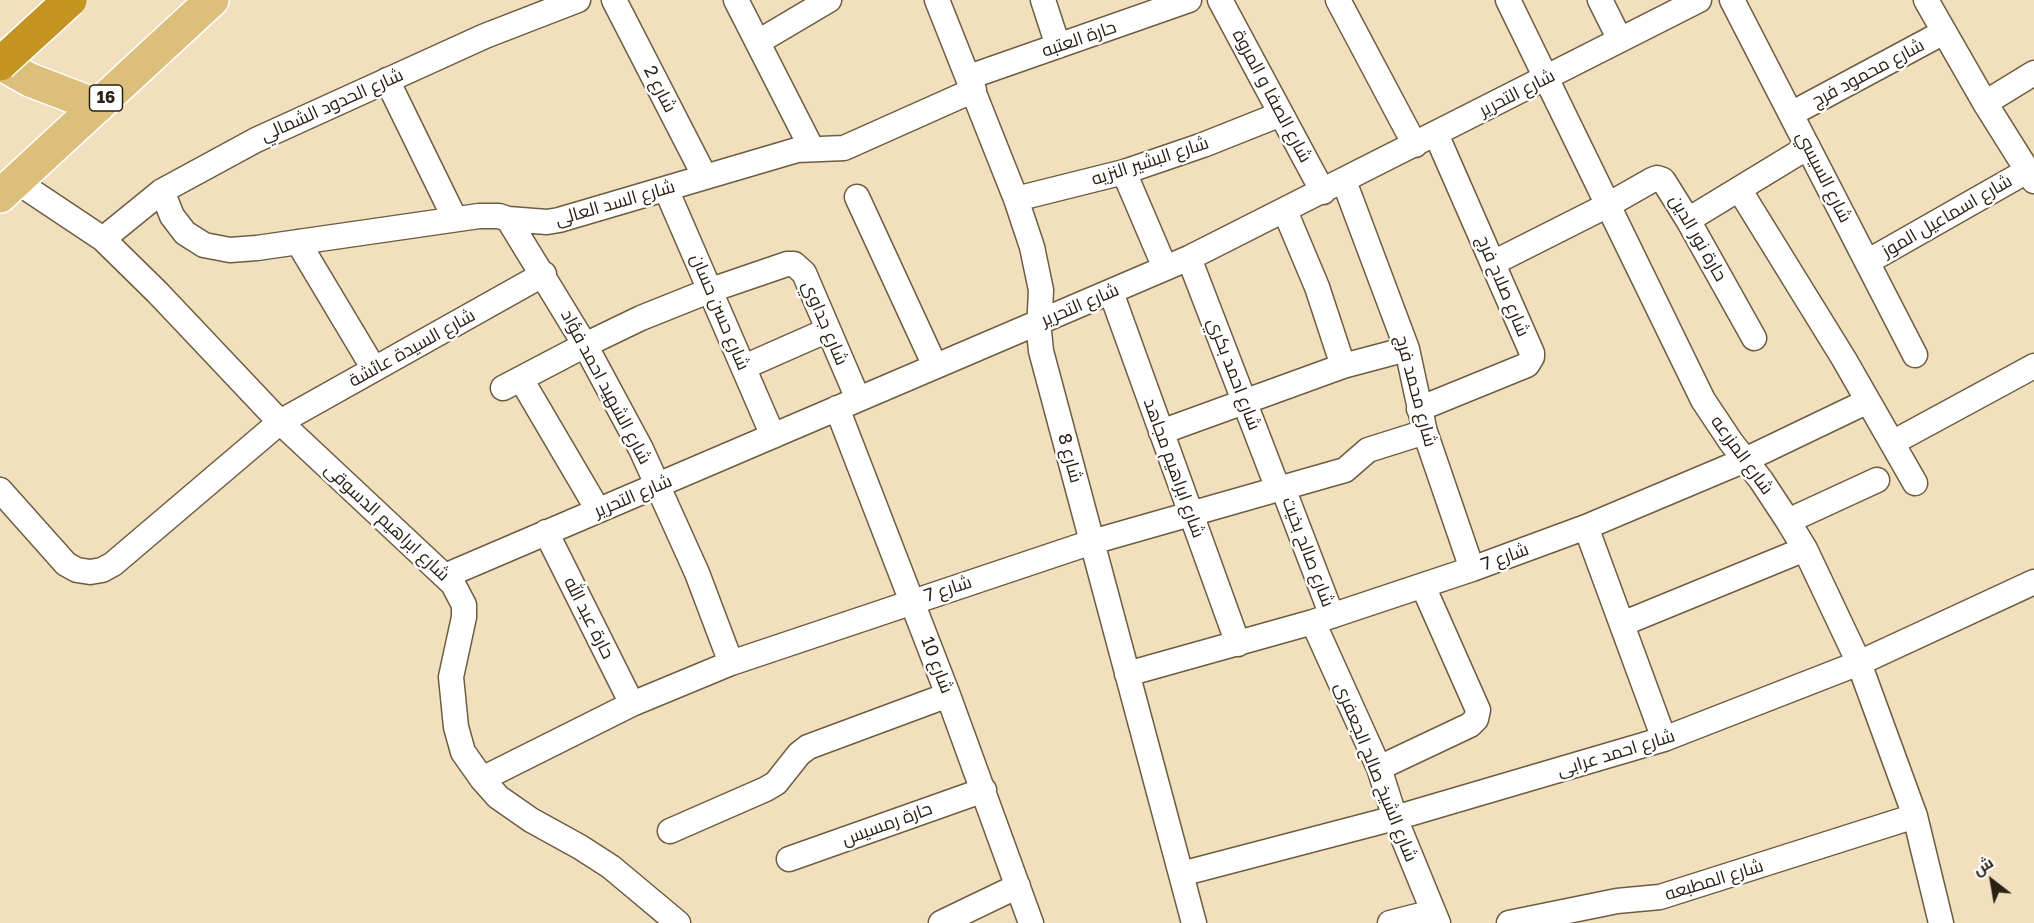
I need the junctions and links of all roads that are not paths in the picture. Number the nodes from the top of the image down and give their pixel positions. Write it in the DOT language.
graph roads {
  1 [pos="70,0"];
  2 [pos="212,0"];
  3 [pos="578,0"];
  4 [pos="614,0"];
  5 [pos="736,0"];
  6 [pos="829,0"];
  7 [pos="937,0"];
  8 [pos="1043,0"];
  9 [pos="1189,0"];
  10 [pos="1220,0"];
  11 [pos="1338,0"];
  12 [pos="1508,0"];
  13 [pos="1600,0"];
  14 [pos="1699,0"];
  15 [pos="1732,0"];
  16 [pos="1926,0"];
  17 [pos="1944,32"];
  18 [pos="1620,40"];
  19 [pos="758,42"];
  20 [pos="1058,46"];
  21 [pos="0,64"];
  22 [pos="2034,73"];
  23 [pos="1546,78"];
  24 [pos="387,80"];
  25 [pos="971,84"];
  26 [pos="1985,103"];
  27 [pos="98,106"];
  28 [pos="1281,114"];
  29 [pos="1791,114"];
  30 [pos="1425,140"];
  31 [pos="1808,147"];
  32 [pos="812,148"];
  33 [pos="1124,172"];
  34 [pos="2031,176"];
  35 [pos="705,177"];
  36 [pos="6,185"];
  37 [pos="1334,186"];
  38 [pos="666,189"];
  39 [pos="1739,189"];
  40 [pos="162,192"];
  41 [pos="857,197"];
  42 [pos="1016,200"];
  43 [pos="1608,205"];
  44 [pos="1285,211"];
  45 [pos="455,219"];
  46 [pos="508,219"];
  47 [pos="1688,220"];
  48 [pos="103,239"];
  49 [pos="298,242"];
  50 [pos="1189,258"];
  51 [pos="1867,262"];
  52 [pos="1493,263"];
  53 [pos="1165,268"];
  54 [pos="544,274"];
  55 [pos="711,290"];
  56 [pos="1111,292"];
  57 [pos="1040,322"];
  58 [pos="828,330"];
  59 [pos="1754,338"];
  60 [pos="585,345"];
  61 [pos="1407,349"];
  62 [pos="1915,355"];
  63 [pos="935,366"];
  64 [pos="1343,366"];
  65 [pos="2034,366"];
  66 [pos="744,367"];
  67 [pos="374,369"];
  68 [pos="1244,401"];
  69 [pos="1868,401"];
  70 [pos="848,404"];
  71 [pos="1422,420"];
  72 [pos="280,422"];
  73 [pos="1161,432"];
  74 [pos="773,436"];
  75 [pos="1892,443"];
  76 [pos="1745,460"];
  77 [pos="1876,480"];
  78 [pos="1915,483"];
  79 [pos="658,485"];
  80 [pos="1281,488"];
  81 [pos="0,490"];
  82 [pos="598,510"];
  83 [pos="1191,514"];
  84 [pos="1788,521"];
  85 [pos="1587,527"];
  86 [pos="546,532"];
  87 [pos="1092,542"];
  88 [pos="1805,549"];
  89 [pos="1472,569"];
  90 [pos="445,576"];
  91 [pos="2034,582"];
  92 [pos="1423,586"];
  93 [pos="912,601"];
  94 [pos="1322,619"];
  95 [pos="1622,624"];
  96 [pos="1238,644"];
  97 [pos="731,663"];
  98 [pos="1858,663"];
  99 [pos="1127,674"];
  100 [pos="948,695"];
  101 [pos="632,704"];
  102 [pos="1664,740"];
  103 [pos="1378,768"];
  104 [pos="482,779"];
  105 [pos="984,790"];
  106 [pos="1915,816"];
  107 [pos="1395,818"];
  108 [pos="670,831"];
  109 [pos="789,859"];
  110 [pos="1181,874"];
  111 [pos="1018,886"];
  112 [pos="1436,917"];
  113 [pos="678,923"];
  114 [pos="940,923"];
  115 [pos="1031,923"];
  116 [pos="1194,923"];
  117 [pos="1390,923"];
  118 [pos="1509,923"];
  119 [pos="1941,923"];
  1 -- 21 [label="highway, 16, bridge"];
  2 -- 27 [label="main road, 16"];
  3 -- 24 [label="street, شارع الحدود الشمالي"];
  4 -- 35 [label="street, شارع 2"];
  5 -- 19 [label="street"];
  6 -- 19 [label="street"];
  7 -- 25 [label="street, شارع 8"];
  8 -- 20 [label="street"];
  9 -- 20 [label="street, حارة العتبه"];
  10 -- 28 [label="street, شارع الصفا و المروة"];
  11 -- 30 [label="street, شارع صلاح فرج"];
  12 -- 23 [label="street, شارع المزرعه"];
  13 -- 18 [label="street"];
  14 -- 18 [label="street, شارع التحرير"];
  15 -- 29 [label="street, شارع السيسي"];
  16 -- 17 [label="street"];
  17 -- 26 [label="street"];
  17 -- 29 [label="street, شارع محمود فرج"];
  18 -- 23 [label="street, شارع التحرير"];
  19 -- 32 [label="street"];
  20 -- 25 [label="street, حارة العتبه"];
  21 -- 27 [label="main road, 16"];
  22 -- 26 [label="street"];
  23 -- 30 [label="street, شارع التحرير"];
  23 -- 43 [label="street, شارع المزرعه"];
  24 -- 40 [label="street, شارع الحدود الشمالي"];
  24 -- 45 [label="street"];
  25 -- 32 [label="street, شارع السد العالى"];
  25 -- 42 [label="street, شارع 8"];
  26 -- 34 [label="street"];
  27 -- 36 [label="main road, 16"];
  28 -- 33 [label="street, شارع البشير النزيه"];
  28 -- 37 [label="street, شارع الصفا و المروة"];
  29 -- 31 [label="street, شارع السيسي"];
  30 -- 37 [label="street, شارع التحرير"];
  30 -- 52 [label="street, شارع صلاح فرج"];
  31 -- 39 [label="street"];
  31 -- 51 [label="street, شارع السيسي"];
  32 -- 35 [label="street, شارع السد العالى"];
  33 -- 42 [label="street, شارع البشير النزيه"];
  33 -- 53 [label="street"];
  34 -- 51 [label="street, شارع اسماعيل الموز"];
  35 -- 38 [label="street, شارع السد العالى"];
  36 -- 48 [label="street, شارع ابراهيم الدسوقى"];
  37 -- 44 [label="street, شارع التحرير"];
  37 -- 61 [label="street, شارع محمد فرج"];
  38 -- 46 [label="street, شارع السد العالى"];
  38 -- 55 [label="street, شارع حسن حسان"];
  39 -- 47 [label="street"];
  39 -- 69 [label="street"];
  40 -- 48 [label="street, شارع الحدود الشمالي"];
  40 -- 49 [label="street, شارع السد العالى"];
  41 -- 63 [label="street"];
  42 -- 57 [label="street, شارع 8"];
  43 -- 47 [label="street, حارة نور الدين"];
  43 -- 52 [label="street, حارة نور الدين"];
  43 -- 76 [label="street, شارع المزرعه"];
  44 -- 50 [label="street, شارع التحرير"];
  44 -- 64 [label="street"];
  45 -- 46 [label="street, شارع السد العالى"];
  45 -- 49 [label="street, شارع السد العالى"];
  46 -- 54 [label="street, شارع الشهيد احمد فؤاد"];
  47 -- 59 [label="street, حارة نور الدين"];
  48 -- 72 [label="street, شارع ابراهيم الدسوقى"];
  49 -- 67 [label="street"];
  50 -- 53 [label="street, شارع التحرير"];
  50 -- 68 [label="street, شارع احمد بكري"];
  51 -- 62 [label="street, شارع السيسي"];
  52 -- 71 [label="street, شارع صلاح فرج"];
  53 -- 56 [label="street, شارع التحرير"];
  54 -- 60 [label="street, شارع الشهيد احمد فؤاد"];
  54 -- 67 [label="street, شارع السيدة عائشة"];
  55 -- 58 [label="street, شارع جداوي"];
  55 -- 60 [label="street"];
  55 -- 66 [label="street, شارع حسن حسان"];
  56 -- 57 [label="street, شارع التحرير"];
  56 -- 73 [label="street, شارع ابراهيم مجاهد"];
  57 -- 63 [label="street, شارع التحرير"];
  57 -- 87 [label="street, شارع 8"];
  58 -- 66 [label="street"];
  58 -- 70 [label="street, شارع جداوي"];
  60 -- 79 [label="street, شارع الشهيد احمد فؤاد"];
  60 -- 82 [label="street"];
  61 -- 64 [label="street"];
  61 -- 71 [label="street, شارع محمد فرج"];
  63 -- 70 [label="street, شارع التحرير"];
  64 -- 68 [label="street"];
  65 -- 75 [label="street"];
  66 -- 74 [label="street, شارع حسن حسان"];
  67 -- 72 [label="street, شارع السيدة عائشة"];
  68 -- 73 [label="street"];
  68 -- 80 [label="street, شارع احمد بكري"];
  69 -- 75 [label="street"];
  69 -- 76 [label="street, شارع 7"];
  70 -- 74 [label="street, شارع التحرير"];
  70 -- 93 [label="street, شارع 10"];
  71 -- 80 [label="street, شارع 7"];
  71 -- 89 [label="street, شارع محمد فرج"];
  72 -- 81 [label="street, شارع السيدة عائشة"];
  72 -- 90 [label="street, شارع ابراهيم الدسوقى"];
  73 -- 83 [label="street, شارع ابراهيم مجاهد"];
  74 -- 79 [label="street, شارع التحرير"];
  75 -- 78 [label="street"];
  76 -- 84 [label="street, شارع المزرعه"];
  76 -- 85 [label="street, شارع 7"];
  77 -- 84 [label="street"];
  79 -- 82 [label="street, شارع التحرير"];
  79 -- 97 [label="street, شارع الشهيد احمد فؤاد"];
  80 -- 83 [label="street, شارع 7"];
  80 -- 94 [label="street, شارع صالح بخيت"];
  82 -- 86 [label="street, شارع التحرير"];
  83 -- 87 [label="street, شارع 7"];
  83 -- 96 [label="street, شارع ابراهيم مجاهد"];
  84 -- 88 [label="street, شارع المزرعه"];
  85 -- 89 [label="street, شارع 7"];
  85 -- 95 [label="street"];
  86 -- 90 [label="street, شارع التحرير"];
  86 -- 101 [label="street, حارة عبد الله"];
  87 -- 93 [label="street, شارع 7"];
  87 -- 99 [label="street, شارع 8"];
  88 -- 95 [label="street"];
  88 -- 98 [label="street, شارع المزرعه"];
  89 -- 92 [label="street, شارع 7"];
  90 -- 104 [label="street, شارع ابراهيم الدسوقى"];
  91 -- 98 [label="street, شارع احمد عرابى"];
  92 -- 94 [label="street, شارع 7"];
  92 -- 103 [label="street"];
  93 -- 97 [label="street, شارع 7"];
  93 -- 100 [label="street, شارع 10"];
  94 -- 96 [label="street, شارع 7"];
  94 -- 103 [label="street, شارع الشيخ صالح الجعفرى"];
  95 -- 102 [label="street"];
  96 -- 99 [label="street, شارع 7"];
  97 -- 101 [label="street, شارع 7"];
  98 -- 102 [label="street, شارع احمد عرابى"];
  98 -- 106 [label="street, شارع المزرعه"];
  99 -- 110 [label="street, شارع 8"];
  100 -- 105 [label="street, شارع 10"];
  100 -- 108 [label="street"];
  101 -- 104 [label="street, شارع 7"];
  102 -- 107 [label="street, شارع احمد عرابى"];
  103 -- 107 [label="street, شارع الشيخ صالح الجعفرى"];
  104 -- 113 [label="street, شارع ابراهيم الدسوقى"];
  105 -- 109 [label="street, حارة رمسيس"];
  105 -- 111 [label="street, شارع 10"];
  106 -- 118 [label="street, شارع المطبعه"];
  106 -- 119 [label="street, شارع المزرعه"];
  107 -- 110 [label="street, شارع احمد عرابى"];
  107 -- 112 [label="street, شارع الشيخ صالح الجعفرى"];
  110 -- 116 [label="street, شارع 8"];
  111 -- 114 [label="street"];
  111 -- 115 [label="street, شارع 10"];
  112 -- 117 [label="street"];
}
